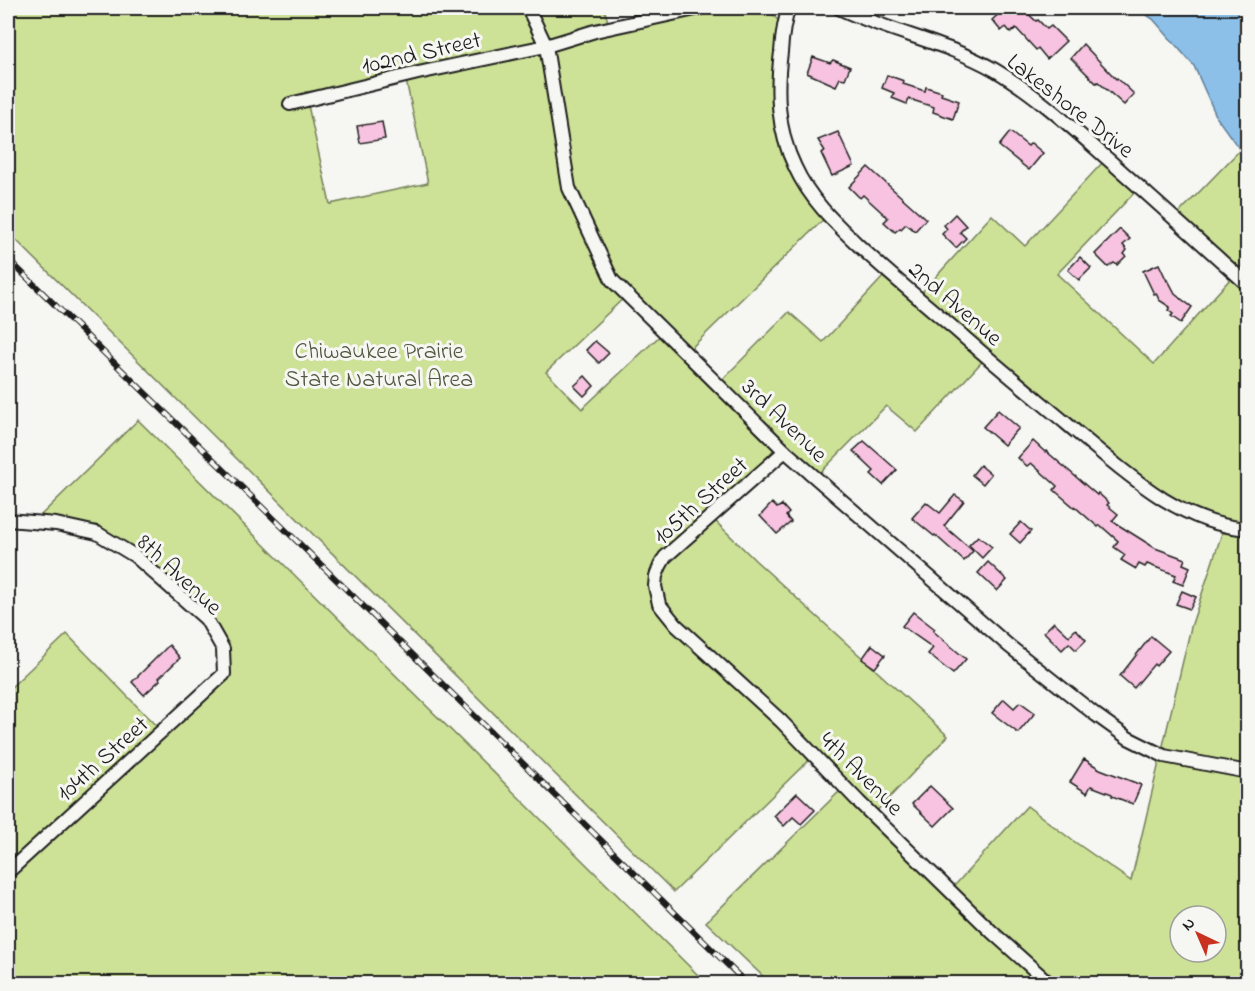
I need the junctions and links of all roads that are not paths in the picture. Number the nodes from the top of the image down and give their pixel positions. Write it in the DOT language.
graph roads {
  1 [pos="528,8"];
  2 [pos="700,8"];
  3 [pos="789,8"];
  4 [pos="839,8"];
  5 [pos="546,46"];
  6 [pos="290,104"];
  7 [pos="1248,285"];
  8 [pos="784,451"];
  9 [pos="8,520"];
  10 [pos="1248,529"];
  11 [pos="655,586"];
  12 [pos="224,674"];
  13 [pos="1248,772"];
  14 [pos="8,872"];
  15 [pos="1050,984"];
  1 -- 5 [label="street, 3rd Avenue"];
  2 -- 5 [label="street, 102nd Street"];
  3 -- 10 [label="street, 2nd Avenue"];
  4 -- 7 [label="street, Lakeshore Drive"];
  5 -- 6 [label="street, 102nd Street"];
  5 -- 8 [label="street, 3rd Avenue"];
  8 -- 11 [label="street, 105th Street"];
  8 -- 13 [label="street, 3rd Avenue"];
  9 -- 12 [label="street, 8th Avenue"];
  11 -- 15 [label="street, 4th Avenue"];
  12 -- 14 [label="street, 104th Street"];
}
